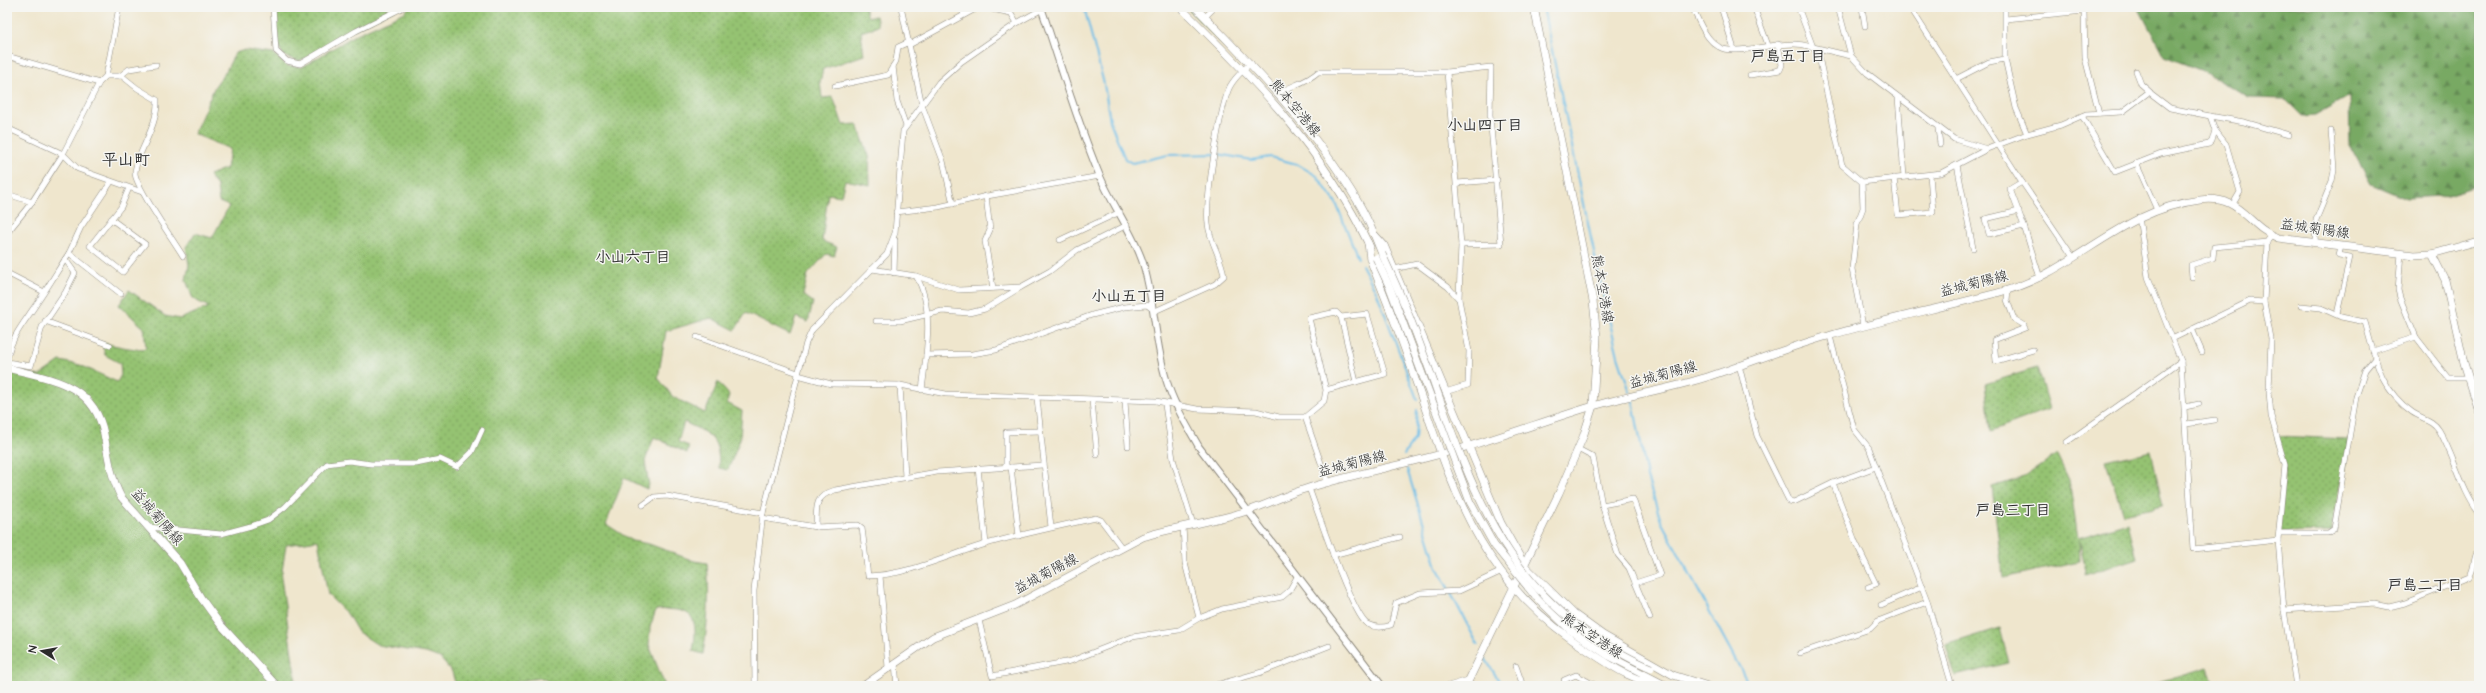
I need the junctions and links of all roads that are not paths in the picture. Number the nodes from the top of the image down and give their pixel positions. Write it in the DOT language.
graph roads {
  1 [pos="119,7"];
  2 [pos="273,7"];
  3 [pos="404,7"];
  4 [pos="901,7"];
  5 [pos="958,7"];
  6 [pos="979,7"];
  7 [pos="982,7"];
  8 [pos="1180,7"];
  9 [pos="1195,7"];
  10 [pos="1215,7"];
  11 [pos="1534,7"];
  12 [pos="1692,7"];
  13 [pos="1721,7"];
  14 [pos="1754,7"];
  15 [pos="1798,7"];
  16 [pos="1838,7"];
  17 [pos="1862,7"];
  18 [pos="1910,7"];
  19 [pos="2005,7"];
  20 [pos="1043,8"];
  21 [pos="2084,9"];
  22 [pos="966,14"];
  23 [pos="1205,17"];
  24 [pos="2006,19"];
  25 [pos="1017,23"];
  26 [pos="1865,26"];
  27 [pos="909,44"];
  28 [pos="1778,44"];
  29 [pos="1768,45"];
  30 [pos="1813,47"];
  31 [pos="1734,49"];
  32 [pos="7,56"];
  33 [pos="1851,56"];
  34 [pos="2005,60"];
  35 [pos="1251,63"];
  36 [pos="156,65"];
  37 [pos="893,66"];
  38 [pos="1244,69"];
  39 [pos="2136,71"];
  40 [pos="1447,72"];
  41 [pos="1750,75"];
  42 [pos="106,76"];
  43 [pos="120,76"];
  44 [pos="1956,79"];
  45 [pos="99,83"];
  46 [pos="835,86"];
  47 [pos="2151,92"];
  48 [pos="1279,94"];
  49 [pos="1898,97"];
  50 [pos="922,105"];
  51 [pos="2099,113"];
  52 [pos="2082,116"];
  53 [pos="2210,116"];
  54 [pos="906,126"];
  55 [pos="7,128"];
  56 [pos="1938,129"];
  57 [pos="2215,130"];
  58 [pos="2331,131"];
  59 [pos="2027,134"];
  60 [pos="2289,135"];
  61 [pos="1940,144"];
  62 [pos="1998,145"];
  63 [pos="1987,149"];
  64 [pos="62,154"];
  65 [pos="2136,163"];
  66 [pos="1957,165"];
  67 [pos="1930,174"];
  68 [pos="1100,176"];
  69 [pos="1904,177"];
  70 [pos="1894,178"];
  71 [pos="1496,180"];
  72 [pos="111,182"];
  73 [pos="1862,182"];
  74 [pos="2022,182"];
  75 [pos="1457,183"];
  76 [pos="129,188"];
  77 [pos="142,192"];
  78 [pos="7,194"];
  79 [pos="986,196"];
  80 [pos="32,202"];
  81 [pos="953,204"];
  82 [pos="2233,204"];
  83 [pos="2157,210"];
  84 [pos="2018,211"];
  85 [pos="896,212"];
  86 [pos="1120,212"];
  87 [pos="2139,217"];
  88 [pos="111,219"];
  89 [pos="1127,225"];
  90 [pos="2024,226"];
  91 [pos="7,233"];
  92 [pos="895,233"];
  93 [pos="1373,233"];
  94 [pos="2271,235"];
  95 [pos="1060,240"];
  96 [pos="2479,241"];
  97 [pos="2267,242"];
  98 [pos="1368,243"];
  99 [pos="2315,243"];
  100 [pos="1461,245"];
  101 [pos="2341,246"];
  102 [pos="1973,248"];
  103 [pos="69,253"];
  104 [pos="2401,253"];
  105 [pos="2432,254"];
  106 [pos="183,256"];
  107 [pos="2073,257"];
  108 [pos="65,259"];
  109 [pos="872,269"];
  110 [pos="1394,269"];
  111 [pos="7,273"];
  112 [pos="894,273"];
  113 [pos="916,276"];
  114 [pos="2192,277"];
  115 [pos="2040,278"];
  116 [pos="1021,287"];
  117 [pos="993,288"];
  118 [pos="2008,290"];
  119 [pos="44,292"];
  120 [pos="121,294"];
  121 [pos="1459,299"];
  122 [pos="2264,302"];
  123 [pos="2301,306"];
  124 [pos="1155,311"];
  125 [pos="2337,314"];
  126 [pos="926,316"];
  127 [pos="1341,317"];
  128 [pos="45,321"];
  129 [pos="876,321"];
  130 [pos="1863,326"];
  131 [pos="2192,329"];
  132 [pos="1830,336"];
  133 [pos="697,337"];
  134 [pos="2416,337"];
  135 [pos="2174,338"];
  136 [pos="110,346"];
  137 [pos="2033,350"];
  138 [pos="2373,351"];
  139 [pos="2202,352"];
  140 [pos="926,355"];
  141 [pos="7,358"];
  142 [pos="2375,358"];
  143 [pos="2182,361"];
  144 [pos="7,362"];
  145 [pos="1739,365"];
  146 [pos="7,368"];
  147 [pos="798,374"];
  148 [pos="2469,378"];
  149 [pos="1356,382"];
  150 [pos="900,385"];
  151 [pos="922,390"];
  152 [pos="1326,390"];
  153 [pos="1445,392"];
  154 [pos="1037,398"];
  155 [pos="1092,400"];
  156 [pos="1125,401"];
  157 [pos="2199,404"];
  158 [pos="1165,405"];
  159 [pos="1593,406"];
  160 [pos="1178,407"];
  161 [pos="2185,407"];
  162 [pos="2479,410"];
  163 [pos="1305,417"];
  164 [pos="2215,420"];
  165 [pos="2186,424"];
  166 [pos="482,430"];
  167 [pos="1040,431"];
  168 [pos="1095,436"];
  169 [pos="1089,437"];
  170 [pos="2067,442"];
  171 [pos="1128,446"];
  172 [pos="1470,446"];
  173 [pos="1578,449"];
  174 [pos="1441,454"];
  175 [pos="1097,455"];
  176 [pos="1043,465"];
  177 [pos="1009,467"];
  178 [pos="1876,467"];
  179 [pos="978,468"];
  180 [pos="905,477"];
  181 [pos="1328,483"];
  182 [pos="1833,483"];
  183 [pos="1309,488"];
  184 [pos="643,505"];
  185 [pos="1602,506"];
  186 [pos="1248,510"];
  187 [pos="2479,513"];
  188 [pos="762,516"];
  189 [pos="1193,524"];
  190 [pos="1183,526"];
  191 [pos="147,527"];
  192 [pos="816,527"];
  193 [pos="1051,527"];
  194 [pos="2279,533"];
  195 [pos="1019,536"];
  196 [pos="1400,537"];
  197 [pos="2278,540"];
  198 [pos="986,544"];
  199 [pos="1122,548"];
  200 [pos="2479,549"];
  201 [pos="1333,555"];
  202 [pos="1525,566"];
  203 [pos="1500,572"];
  204 [pos="880,576"];
  205 [pos="1297,577"];
  206 [pos="1635,583"];
  207 [pos="1868,587"];
  208 [pos="1922,587"];
  209 [pos="1513,588"];
  210 [pos="1928,602"];
  211 [pos="1881,605"];
  212 [pos="2284,610"];
  213 [pos="1199,618"];
  214 [pos="1650,618"];
  215 [pos="979,620"];
  216 [pos="1329,646"];
  217 [pos="1800,653"];
  218 [pos="895,663"];
  219 [pos="1516,666"];
  220 [pos="888,668"];
  221 [pos="1672,674"];
  222 [pos="1467,683"];
  223 [pos="277,686"];
  224 [pos="755,686"];
  225 [pos="863,686"];
  226 [pos="897,686"];
  227 [pos="1213,686"];
  228 [pos="1382,686"];
  229 [pos="1448,686"];
  230 [pos="1523,686"];
  231 [pos="1566,686"];
  232 [pos="1596,686"];
  233 [pos="1668,686"];
  234 [pos="1708,686"];
  235 [pos="1952,686"];
  236 [pos="2296,686"];
  1 -- 42 [label="street"];
  2 -- 3 [label="street"];
  4 -- 27 [label="street"];
  5 -- 22 [label="street"];
  6 -- 22 [label="street"];
  7 -- 25 [label="street"];
  8 -- 38 [label="main road, 熊本空港線"];
  9 -- 23 [label="main road, 熊本空港線"];
  10 -- 23 [label="street"];
  11 -- 159 [label="main road, 熊本空港線"];
  12 -- 31 [label="street"];
  13 -- 31 [label="street"];
  14 -- 29 [label="street"];
  15 -- 30 [label="street"];
  16 -- 33 [label="street"];
  17 -- 26 [label="street"];
  18 -- 44 [label="street"];
  19 -- 24 [label="street"];
  20 -- 25 [label="street"];
  20 -- 68 [label="street"];
  21 -- 24 [label="street"];
  21 -- 51 [label="street"];
  22 -- 27 [label="street"];
  23 -- 35 [label="main road, 熊本空港線"];
  24 -- 34 [label="street"];
  25 -- 50 [label="street"];
  27 -- 37 [label="street"];
  27 -- 50 [label="street"];
  28 -- 29 [label="street"];
  28 -- 30 [label="street"];
  28 -- 41 [label="street"];
  29 -- 31 [label="street"];
  30 -- 33 [label="street"];
  30 -- 73 [label="street"];
  32 -- 45 [label="street"];
  33 -- 49 [label="street"];
  34 -- 44 [label="street"];
  34 -- 59 [label="street"];
  35 -- 38 [label="street"];
  35 -- 48 [label="main road, 熊本空港線"];
  36 -- 43 [label="street"];
  37 -- 46 [label="street"];
  37 -- 54 [label="street"];
  38 -- 98 [label="main road, 熊本空港線"];
  38 -- 124 [label="street"];
  39 -- 47 [label="street"];
  40 -- 48 [label="street"];
  40 -- 71 [label="street"];
  40 -- 75 [label="street"];
  42 -- 43 [label="street"];
  42 -- 45 [label="street"];
  43 -- 77 [label="street"];
  44 -- 62 [label="street"];
  45 -- 64 [label="street"];
  47 -- 51 [label="street"];
  47 -- 53 [label="street"];
  48 -- 93 [label="main road, 熊本空港線"];
  49 -- 56 [label="street"];
  49 -- 69 [label="street"];
  50 -- 54 [label="street"];
  50 -- 81 [label="street"];
  51 -- 52 [label="street"];
  52 -- 59 [label="street"];
  52 -- 65 [label="street"];
  53 -- 57 [label="street"];
  53 -- 60 [label="street"];
  54 -- 85 [label="street"];
  55 -- 64 [label="street"];
  56 -- 61 [label="street"];
  56 -- 63 [label="street"];
  57 -- 65 [label="street"];
  57 -- 82 [label="street"];
  58 -- 99 [label="street"];
  59 -- 62 [label="street"];
  62 -- 63 [label="street"];
  62 -- 74 [label="street"];
  63 -- 66 [label="street"];
  64 -- 72 [label="street"];
  64 -- 80 [label="street"];
  65 -- 83 [label="street"];
  66 -- 67 [label="street"];
  66 -- 102 [label="street"];
  67 -- 69 [label="street"];
  67 -- 70 [label="street"];
  68 -- 79 [label="street"];
  68 -- 86 [label="street"];
  69 -- 70 [label="street"];
  70 -- 73 [label="street"];
  71 -- 75 [label="street"];
  71 -- 100 [label="street"];
  72 -- 76 [label="street"];
  72 -- 103 [label="street"];
  73 -- 130 [label="street"];
  74 -- 84 [label="street"];
  74 -- 107 [label="street"];
  75 -- 100 [label="street"];
  76 -- 77 [label="street"];
  76 -- 88 [label="street"];
  77 -- 106 [label="street"];
  78 -- 80 [label="street"];
  79 -- 81 [label="street"];
  79 -- 117 [label="street"];
  80 -- 91 [label="street"];
  81 -- 85 [label="street"];
  82 -- 83 [label="main road, 益城菊陽線"];
  82 -- 94 [label="main road, 益城菊陽線"];
  83 -- 87 [label="main road, 益城菊陽線"];
  84 -- 90 [label="street"];
  84 -- 90 [label="street"];
  85 -- 92 [label="street"];
  86 -- 89 [label="street"];
  86 -- 95 [label="street"];
  87 -- 107 [label="main road, 益城菊陽線"];
  87 -- 135 [label="street"];
  88 -- 88 [label="street"];
  89 -- 116 [label="street"];
  89 -- 124 [label="street"];
  90 -- 115 [label="street"];
  92 -- 109 [label="street"];
  92 -- 112 [label="street"];
  93 -- 110 [label="main road, 熊本空港線"];
  93 -- 221 [label="main road, 熊本空港線, bridge"];
  94 -- 97 [label="street"];
  94 -- 99 [label="main road, 益城菊陽線"];
  96 -- 105 [label="main road, 益城菊陽線"];
  97 -- 114 [label="street"];
  97 -- 122 [label="street"];
  98 -- 174 [label="main road, 熊本空港線"];
  98 -- 233 [label="main road, 熊本空港線, bridge"];
  99 -- 101 [label="main road, 益城菊陽線"];
  100 -- 121 [label="street"];
  101 -- 104 [label="main road, 益城菊陽線"];
  101 -- 125 [label="street"];
  103 -- 108 [label="street"];
  103 -- 120 [label="street"];
  104 -- 105 [label="main road, 益城菊陽線"];
  104 -- 134 [label="street"];
  105 -- 148 [label="main road"];
  107 -- 115 [label="main road, 益城菊陽線"];
  108 -- 119 [label="street"];
  108 -- 128 [label="street"];
  109 -- 112 [label="street"];
  109 -- 147 [label="street"];
  110 -- 121 [label="street"];
  110 -- 153 [label="main road, 熊本空港線"];
  111 -- 119 [label="street"];
  112 -- 113 [label="street"];
  113 -- 117 [label="street"];
  113 -- 126 [label="street"];
  115 -- 118 [label="main road, 益城菊陽線"];
  116 -- 117 [label="street"];
  116 -- 126 [label="street"];
  118 -- 130 [label="main road, 益城菊陽線"];
  118 -- 137 [label="street"];
  119 -- 141 [label="street"];
  121 -- 153 [label="street"];
  122 -- 131 [label="street"];
  122 -- 194 [label="street"];
  123 -- 125 [label="street"];
  124 -- 140 [label="street"];
  124 -- 160 [label="street"];
  125 -- 138 [label="street"];
  126 -- 129 [label="street"];
  126 -- 140 [label="street"];
  127 -- 149 [label="street"];
  127 -- 149 [label="street"];
  127 -- 152 [label="street"];
  128 -- 136 [label="street"];
  128 -- 144 [label="street"];
  130 -- 132 [label="main road, 益城菊陽線"];
  131 -- 135 [label="street"];
  131 -- 139 [label="street"];
  132 -- 145 [label="main road, 益城菊陽線"];
  132 -- 178 [label="street"];
  133 -- 147 [label="street"];
  134 -- 138 [label="street"];
  134 -- 148 [label="street"];
  135 -- 143 [label="street"];
  138 -- 142 [label="street"];
  140 -- 151 [label="street"];
  142 -- 187 [label="street"];
  142 -- 194 [label="street"];
  143 -- 161 [label="street"];
  143 -- 170 [label="street"];
  145 -- 159 [label="main road, 益城菊陽線"];
  145 -- 182 [label="street"];
  146 -- 191 [label="main road, 益城菊陽線"];
  147 -- 150 [label="street"];
  147 -- 188 [label="street"];
  148 -- 162 [label="main road"];
  149 -- 152 [label="street"];
  150 -- 151 [label="street"];
  150 -- 180 [label="street"];
  151 -- 154 [label="street"];
  152 -- 163 [label="street"];
  153 -- 172 [label="main road, 熊本空港線"];
  154 -- 155 [label="street"];
  154 -- 167 [label="street"];
  155 -- 156 [label="street"];
  155 -- 168 [label="street"];
  156 -- 158 [label="street"];
  156 -- 171 [label="street"];
  157 -- 161 [label="street"];
  158 -- 160 [label="street"];
  158 -- 189 [label="street"];
  159 -- 172 [label="main road, 益城菊陽線"];
  159 -- 173 [label="main road, 熊本空港線"];
  160 -- 163 [label="street"];
  160 -- 186 [label="street"];
  161 -- 165 [label="street"];
  163 -- 181 [label="street"];
  164 -- 165 [label="street"];
  165 -- 197 [label="street"];
  166 -- 191 [label="street"];
  167 -- 176 [label="street"];
  167 -- 177 [label="street"];
  168 -- 169 [label="street"];
  168 -- 175 [label="street"];
  172 -- 174 [label="main road, 益城菊陽線"];
  172 -- 202 [label="main road, 熊本空港線"];
  173 -- 185 [label="street"];
  173 -- 202 [label="main road, 熊本空港線"];
  174 -- 181 [label="main road, 益城菊陽線"];
  174 -- 203 [label="main road, 熊本空港線"];
  176 -- 177 [label="street"];
  176 -- 193 [label="street"];
  177 -- 179 [label="street"];
  177 -- 195 [label="street"];
  178 -- 182 [label="street"];
  178 -- 208 [label="street"];
  179 -- 180 [label="street"];
  179 -- 198 [label="street"];
  180 -- 192 [label="street"];
  181 -- 183 [label="main road, 益城菊陽線"];
  182 -- 207 [label="street"];
  183 -- 186 [label="main road, 益城菊陽線"];
  183 -- 201 [label="street"];
  184 -- 188 [label="street"];
  185 -- 206 [label="street"];
  185 -- 206 [label="street"];
  186 -- 189 [label="main road, 益城菊陽線"];
  186 -- 205 [label="street"];
  188 -- 192 [label="street"];
  188 -- 224 [label="street"];
  189 -- 190 [label="main road, 益城菊陽線"];
  190 -- 199 [label="main road, 益城菊陽線"];
  190 -- 213 [label="street"];
  191 -- 223 [label="main road, 益城菊陽線"];
  192 -- 204 [label="street"];
  193 -- 195 [label="street"];
  193 -- 199 [label="street"];
  194 -- 197 [label="street"];
  195 -- 198 [label="street"];
  196 -- 201 [label="street"];
  197 -- 212 [label="street"];
  198 -- 204 [label="street"];
  199 -- 215 [label="main road, 益城菊陽線"];
  200 -- 212 [label="street"];
  201 -- 203 [label="street"];
  202 -- 209 [label="main road, 熊本空港線"];
  202 -- 221 [label="main road, 熊本空港線"];
  203 -- 209 [label="main road, 熊本空港線"];
  204 -- 220 [label="street"];
  205 -- 213 [label="street"];
  205 -- 228 [label="street"];
  206 -- 214 [label="street"];
  208 -- 210 [label="street"];
  208 -- 211 [label="street"];
  209 -- 222 [label="main road, 熊本空港線"];
  209 -- 233 [label="main road, 熊本空港線"];
  210 -- 217 [label="street"];
  210 -- 235 [label="street"];
  212 -- 236 [label="street"];
  213 -- 215 [label="street"];
  215 -- 218 [label="main road, 益城菊陽線"];
  216 -- 227 [label="street"];
  218 -- 220 [label="main road, 益城菊陽線"];
  218 -- 226 [label="street"];
  219 -- 230 [label="street"];
  220 -- 225 [label="main road, 益城菊陽線"];
  221 -- 234 [label="main road, 熊本空港線"];
  222 -- 229 [label="street"];
  231 -- 232 [label="street"];
}
